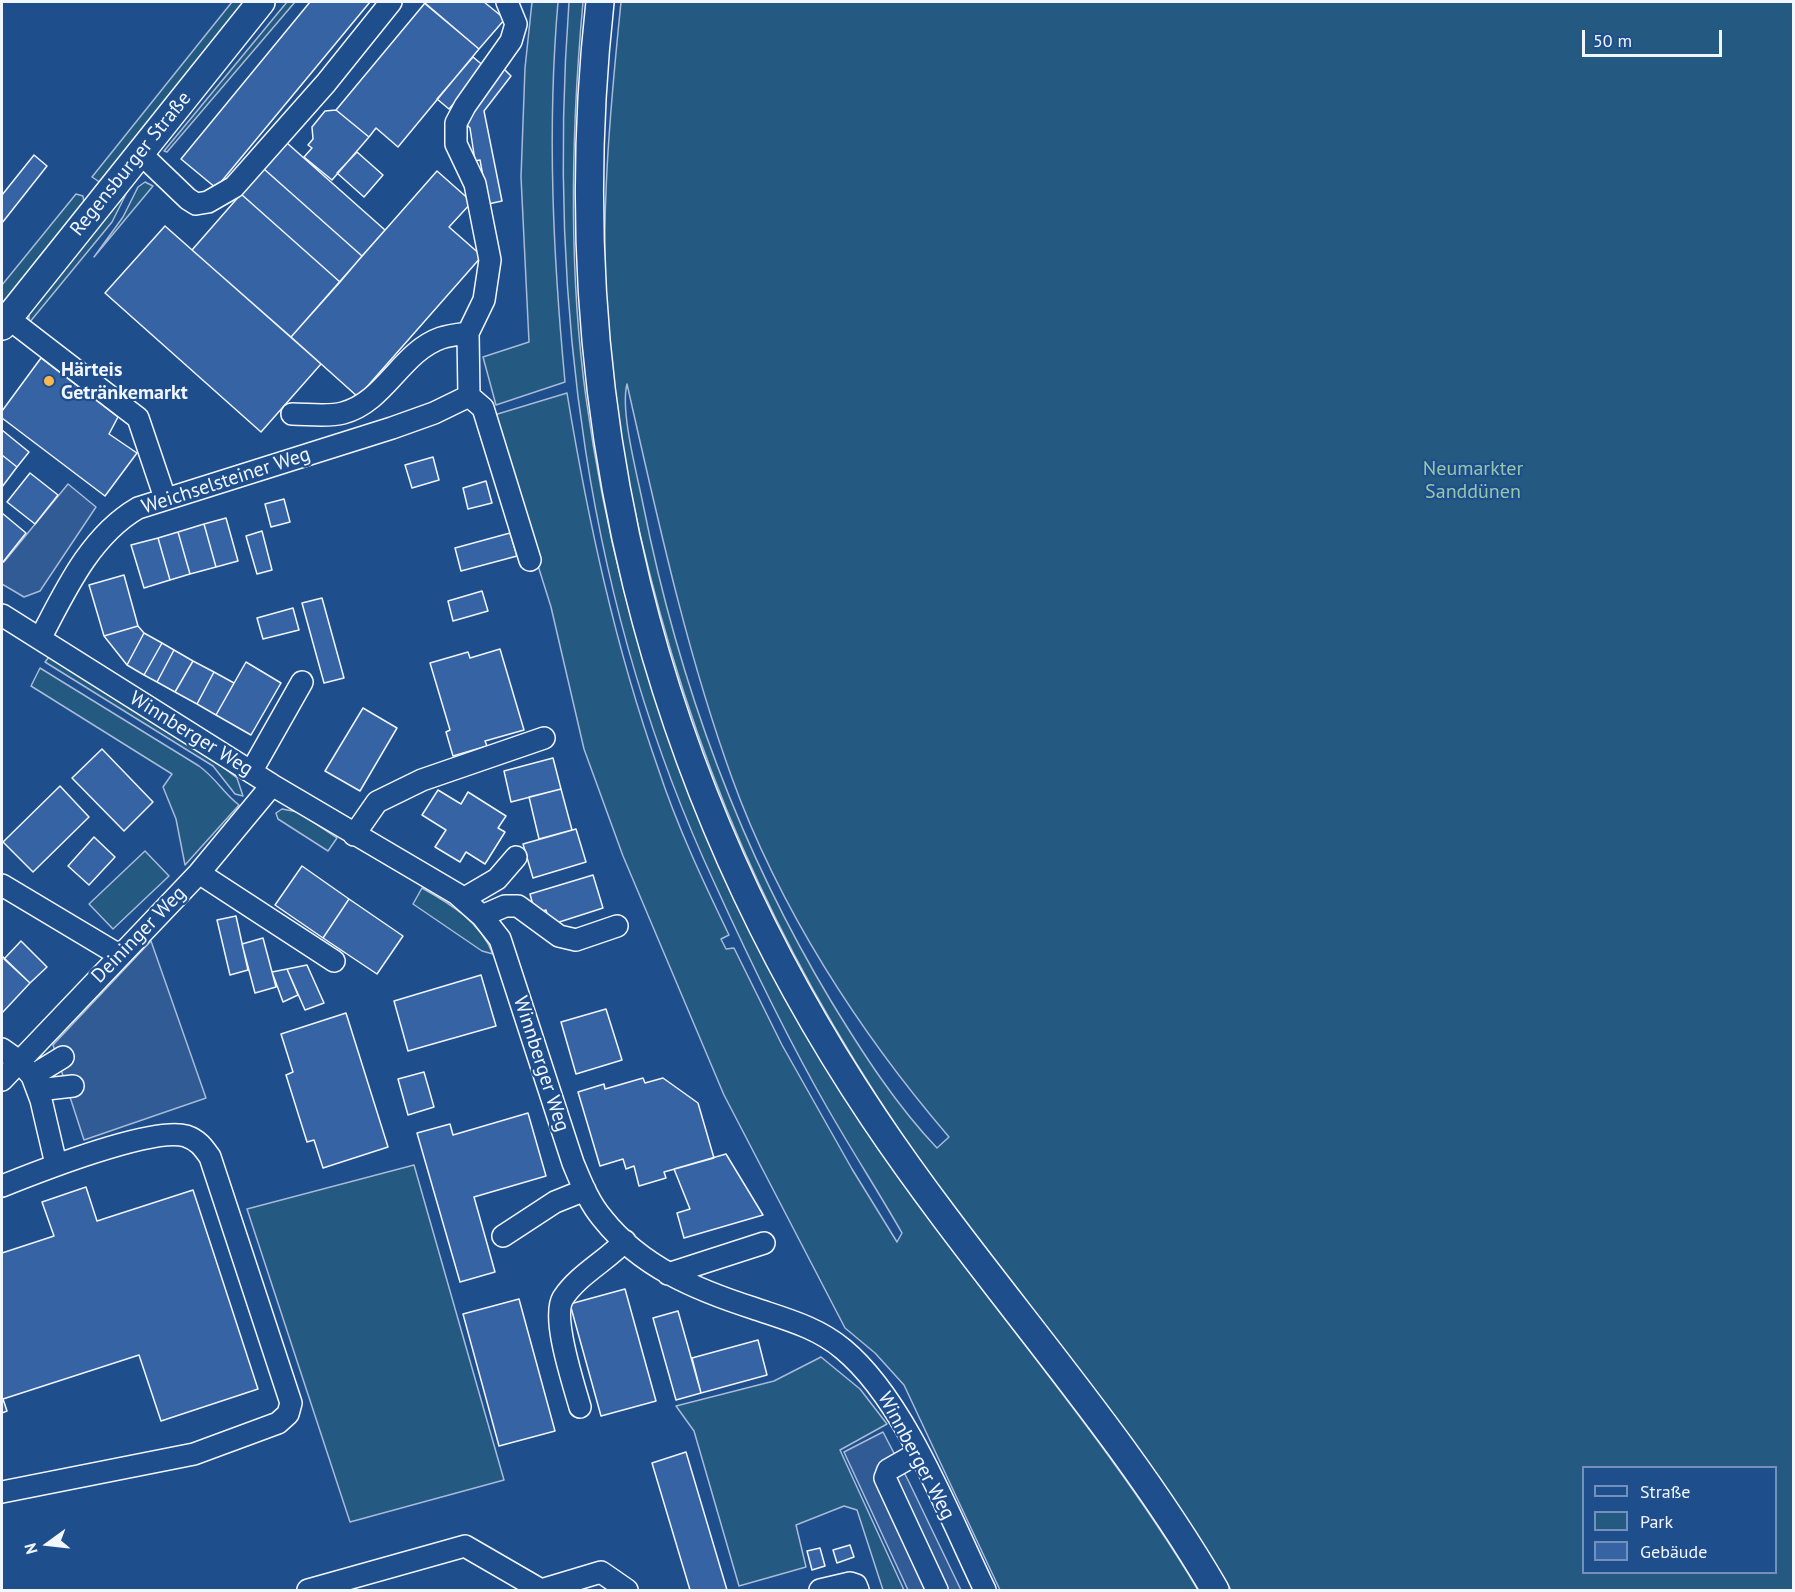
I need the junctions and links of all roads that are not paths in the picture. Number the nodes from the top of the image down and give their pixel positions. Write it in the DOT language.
graph roads {
  1 [pos="261,2"];
  2 [pos="391,2"];
  3 [pos="507,2"];
  4 [pos="600,2"];
  5 [pos="140,153"];
  6 [pos="5,322"];
  7 [pos="468,333"];
  8 [pos="469,396"];
  9 [pos="292,414"];
  10 [pos="165,498"];
  11 [pos="530,560"];
  12 [pos="2,615"];
  13 [pos="40,639"];
  14 [pos="302,682"];
  15 [pos="544,738"];
  16 [pos="251,772"];
  17 [pos="272,785"];
  18 [pos="354,835"];
  19 [pos="516,857"];
  20 [pos="199,873"];
  21 [pos="2,885"];
  22 [pos="463,899"];
  23 [pos="482,916"];
  24 [pos="617,926"];
  25 [pos="119,956"];
  26 [pos="334,961"];
  27 [pos="2,1049"];
  28 [pos="63,1057"];
  29 [pos="17,1075"];
  30 [pos="73,1086"];
  31 [pos="56,1164"];
  32 [pos="2,1186"];
  33 [pos="585,1190"];
  34 [pos="503,1236"];
  35 [pos="625,1241"];
  36 [pos="764,1243"];
  37 [pos="668,1274"];
  38 [pos="580,1407"];
  39 [pos="918,1453"];
  40 [pos="2,1492"];
  41 [pos="308,1590"];
  42 [pos="627,1590"];
  43 [pos="820,1590"];
  44 [pos="858,1590"];
  45 [pos="937,1590"];
  46 [pos="985,1590"];
  47 [pos="1215,1590"];
  1 -- 5 [label="main road, Regensburger Straße"];
  2 -- 5 [label="street"];
  3 -- 7 [label="street"];
  4 -- 47 [label="main road"];
  5 -- 6 [label="main road, Regensburger Straße"];
  6 -- 10 [label="street"];
  7 -- 8 [label="street"];
  7 -- 9 [label="street"];
  8 -- 10 [label="street, Weichselsteiner Weg"];
  8 -- 11 [label="street"];
  10 -- 13 [label="street, Weichselsteiner Weg"];
  12 -- 13 [label="street, Winnberger Weg"];
  13 -- 16 [label="street, Winnberger Weg"];
  14 -- 16 [label="street"];
  15 -- 18 [label="street"];
  16 -- 17 [label="street, Winnberger Weg"];
  17 -- 18 [label="street, Winnberger Weg"];
  17 -- 20 [label="street, Deininger Weg"];
  18 -- 22 [label="street, Winnberger Weg"];
  19 -- 22 [label="street"];
  20 -- 25 [label="street, Deininger Weg"];
  20 -- 26 [label="street"];
  21 -- 25 [label="street"];
  22 -- 23 [label="street, Winnberger Weg"];
  23 -- 24 [label="street"];
  23 -- 33 [label="street, Winnberger Weg"];
  25 -- 29 [label="street, Deininger Weg"];
  27 -- 29 [label="street"];
  28 -- 29 [label="street"];
  29 -- 30 [label="street"];
  29 -- 31 [label="street"];
  31 -- 32 [label="street"];
  31 -- 40 [label="street"];
  33 -- 34 [label="street"];
  33 -- 35 [label="street, Winnberger Weg"];
  35 -- 37 [label="street, Winnberger Weg"];
  35 -- 38 [label="street"];
  36 -- 37 [label="street"];
  37 -- 39 [label="street, Winnberger Weg"];
  39 -- 45 [label="street"];
  39 -- 46 [label="street, Winnberger Weg"];
  41 -- 42 [label="street"];
  43 -- 44 [label="street"];
}
